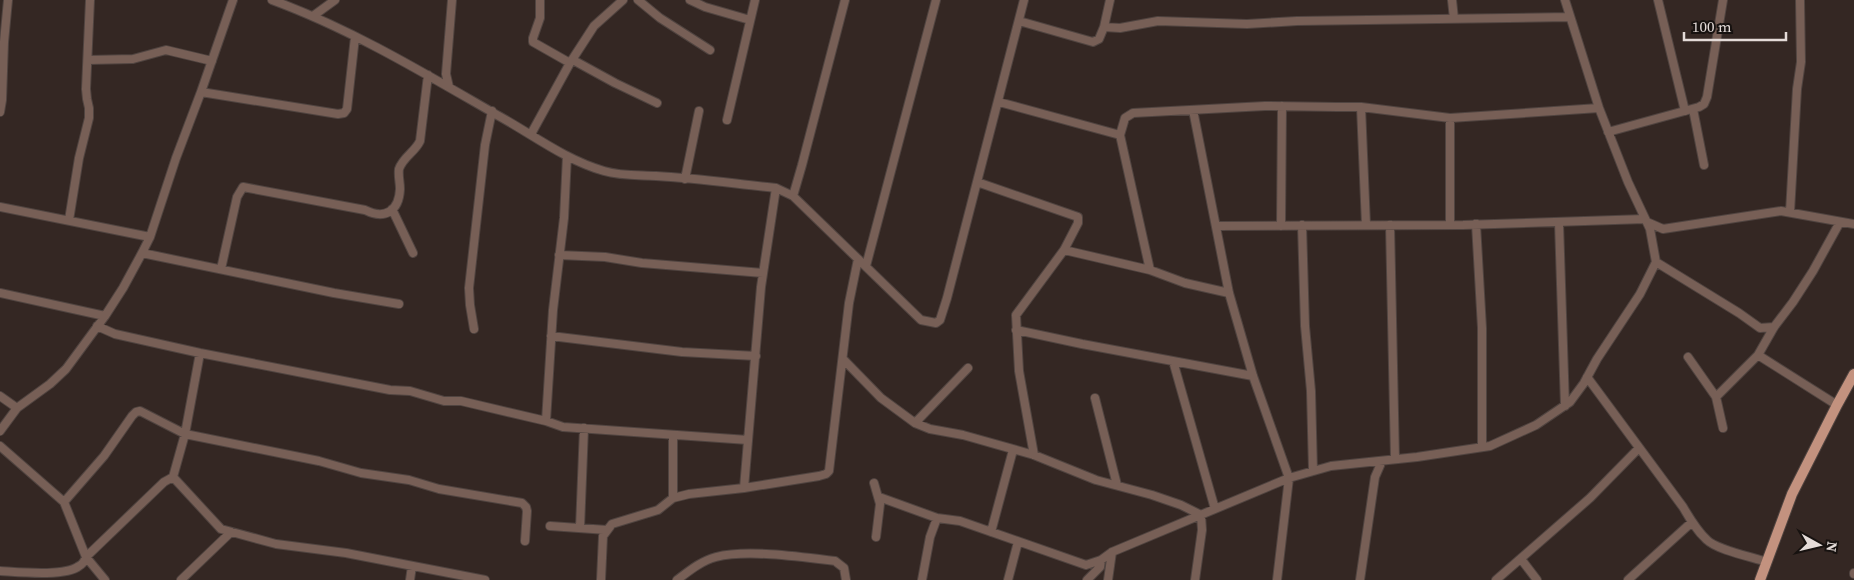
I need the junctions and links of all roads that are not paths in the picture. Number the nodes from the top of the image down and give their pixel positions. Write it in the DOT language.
graph roads {
  1 [pos="8,0"];
  2 [pos="90,0"];
  3 [pos="233,0"];
  4 [pos="272,0"];
  5 [pos="335,0"];
  6 [pos="452,0"];
  7 [pos="540,0"];
  8 [pos="623,0"];
  9 [pos="638,0"];
  10 [pos="690,0"];
  11 [pos="755,0"];
  12 [pos="845,0"];
  13 [pos="936,0"];
  14 [pos="1024,0"];
  15 [pos="1110,0"];
  16 [pos="1452,0"];
  17 [pos="1565,0"];
  18 [pos="1658,0"];
  19 [pos="1722,0"];
  20 [pos="1800,0"];
  21 [pos="313,16"];
  22 [pos="1570,17"];
  23 [pos="750,20"];
  24 [pos="1019,20"];
  25 [pos="1454,20"];
  26 [pos="1104,28"];
  27 [pos="355,37"];
  28 [pos="710,50"];
  29 [pos="88,60"];
  30 [pos="212,61"];
  31 [pos="572,61"];
  32 [pos="446,74"];
  33 [pos="428,75"];
  34 [pos="436,80"];
  35 [pos="449,87"];
  36 [pos="201,92"];
  37 [pos="999,102"];
  38 [pos="658,103"];
  39 [pos="1282,106"];
  40 [pos="1361,107"];
  41 [pos="1599,108"];
  42 [pos="1193,110"];
  43 [pos="1689,110"];
  44 [pos="492,111"];
  45 [pos="699,111"];
  46 [pos="0,112"];
  47 [pos="1450,118"];
  48 [pos="727,120"];
  49 [pos="1608,132"];
  50 [pos="530,134"];
  51 [pos="1120,135"];
  52 [pos="567,156"];
  53 [pos="1704,165"];
  54 [pos="685,179"];
  55 [pos="977,182"];
  56 [pos="776,188"];
  57 [pos="793,196"];
  58 [pos="0,207"];
  59 [pos="392,209"];
  60 [pos="1790,212"];
  61 [pos="69,220"];
  62 [pos="1646,220"];
  63 [pos="1840,222"];
  64 [pos="1560,223"];
  65 [pos="1366,224"];
  66 [pos="1390,224"];
  67 [pos="1450,224"];
  68 [pos="1476,224"];
  69 [pos="1854,224"];
  70 [pos="1302,225"];
  71 [pos="1217,226"];
  72 [pos="1281,226"];
  73 [pos="1663,229"];
  74 [pos="150,237"];
  75 [pos="1654,243"];
  76 [pos="1064,250"];
  77 [pos="142,253"];
  78 [pos="413,253"];
  79 [pos="559,255"];
  80 [pos="858,259"];
  81 [pos="1656,262"];
  82 [pos="866,266"];
  83 [pos="221,270"];
  84 [pos="1150,270"];
  85 [pos="763,273"];
  86 [pos="0,293"];
  87 [pos="1229,293"];
  88 [pos="399,304"];
  89 [pos="104,316"];
  90 [pos="97,326"];
  91 [pos="1774,327"];
  92 [pos="1760,328"];
  93 [pos="474,330"];
  94 [pos="1016,330"];
  95 [pos="551,336"];
  96 [pos="1764,342"];
  97 [pos="200,353"];
  98 [pos="756,356"];
  99 [pos="1688,356"];
  100 [pos="1758,356"];
  101 [pos="843,359"];
  102 [pos="1173,361"];
  103 [pos="968,368"];
  104 [pos="1854,374"];
  105 [pos="1253,376"];
  106 [pos="1587,377"];
  107 [pos="0,396"];
  108 [pos="1716,397"];
  109 [pos="1095,398"];
  110 [pos="1836,405"];
  111 [pos="1565,406"];
  112 [pos="17,408"];
  113 [pos="546,421"];
  114 [pos="915,423"];
  115 [pos="584,428"];
  116 [pos="1724,428"];
  117 [pos="0,431"];
  118 [pos="184,434"];
  119 [pos="673,435"];
  120 [pos="748,440"];
  121 [pos="0,446"];
  122 [pos="1482,447"];
  123 [pos="1640,448"];
  124 [pos="1013,450"];
  125 [pos="1034,456"];
  126 [pos="1395,459"];
  127 [pos="1382,461"];
  128 [pos="1368,462"];
  129 [pos="1313,472"];
  130 [pos="173,477"];
  131 [pos="1375,477"];
  132 [pos="1289,478"];
  133 [pos="874,483"];
  134 [pos="1117,485"];
  135 [pos="744,488"];
  136 [pos="879,497"];
  137 [pos="673,498"];
  138 [pos="64,502"];
  139 [pos="1214,509"];
  140 [pos="1201,515"];
  141 [pos="937,518"];
  142 [pos="1692,522"];
  143 [pos="550,526"];
  144 [pos="580,528"];
  145 [pos="607,530"];
  146 [pos="231,532"];
  147 [pos="991,532"];
  148 [pos="876,537"];
  149 [pos="525,541"];
  150 [pos="1018,542"];
  151 [pos="1112,552"];
  152 [pos="86,557"];
  153 [pos="1521,559"];
  154 [pos="1100,560"];
  155 [pos="1767,562"];
  156 [pos="412,566"];
  157 [pos="0,571"];
  158 [pos="60,576"];
  159 [pos="105,580"];
  160 [pos="181,580"];
  161 [pos="410,580"];
  162 [pos="485,580"];
  163 [pos="601,580"];
  164 [pos="677,580"];
  165 [pos="846,580"];
  166 [pos="922,580"];
  167 [pos="1008,580"];
  168 [pos="1088,580"];
  169 [pos="1108,580"];
  170 [pos="1195,580"];
  171 [pos="1277,580"];
  172 [pos="1360,580"];
  173 [pos="1496,580"];
  174 [pos="1537,580"];
  175 [pos="1628,580"];
  176 [pos="1760,580"];
  1 -- 46 [label="street"];
  2 -- 29 [label="street"];
  3 -- 30 [label="street"];
  4 -- 21 [label="street"];
  5 -- 21 [label="street"];
  6 -- 32 [label="street"];
  7 -- 31 [label="street"];
  8 -- 31 [label="street"];
  9 -- 28 [label="street"];
  10 -- 23 [label="street"];
  11 -- 23 [label="street"];
  12 -- 57 [label="street"];
  13 -- 82 [label="street"];
  14 -- 24 [label="street"];
  15 -- 26 [label="street"];
  16 -- 25 [label="street"];
  17 -- 22 [label="street"];
  18 -- 43 [label="street"];
  19 -- 43 [label="street"];
  20 -- 60 [label="street"];
  21 -- 27 [label="street"];
  22 -- 25 [label="street"];
  22 -- 41 [label="street"];
  23 -- 48 [label="street"];
  24 -- 26 [label="street"];
  24 -- 37 [label="street"];
  25 -- 26 [label="street"];
  27 -- 33 [label="street"];
  27 -- 36 [label="street"];
  29 -- 30 [label="street"];
  29 -- 61 [label="street"];
  30 -- 36 [label="street"];
  31 -- 38 [label="street"];
  31 -- 50 [label="street"];
  32 -- 34 [label="street"];
  32 -- 35 [label="street"];
  33 -- 34 [label="street"];
  33 -- 59 [label="street"];
  34 -- 35 [label="street"];
  35 -- 44 [label="street"];
  36 -- 74 [label="street"];
  37 -- 51 [label="street"];
  37 -- 55 [label="street"];
  39 -- 40 [label="street"];
  39 -- 42 [label="street"];
  39 -- 72 [label="street"];
  40 -- 47 [label="street"];
  40 -- 65 [label="street"];
  41 -- 47 [label="street"];
  41 -- 49 [label="street"];
  42 -- 51 [label="street"];
  42 -- 71 [label="street"];
  43 -- 49 [label="street"];
  43 -- 53 [label="street"];
  44 -- 50 [label="street"];
  44 -- 93 [label="street"];
  45 -- 54 [label="street"];
  47 -- 67 [label="street"];
  49 -- 62 [label="street"];
  50 -- 52 [label="street"];
  51 -- 84 [label="street"];
  52 -- 54 [label="street"];
  52 -- 79 [label="street"];
  54 -- 56 [label="street"];
  55 -- 76 [label="street"];
  55 -- 82 [label="street"];
  56 -- 57 [label="street"];
  56 -- 85 [label="street"];
  57 -- 80 [label="street"];
  58 -- 61 [label="street"];
  59 -- 78 [label="street"];
  59 -- 83 [label="street"];
  60 -- 63 [label="street"];
  60 -- 73 [label="street"];
  61 -- 74 [label="street"];
  62 -- 64 [label="street"];
  62 -- 73 [label="street"];
  62 -- 75 [label="street"];
  63 -- 69 [label="street"];
  63 -- 91 [label="street"];
  64 -- 68 [label="street"];
  64 -- 111 [label="street"];
  65 -- 66 [label="street"];
  65 -- 70 [label="street"];
  66 -- 67 [label="street"];
  66 -- 126 [label="street"];
  67 -- 68 [label="street"];
  68 -- 122 [label="street"];
  70 -- 72 [label="street"];
  70 -- 129 [label="street"];
  71 -- 72 [label="street"];
  71 -- 87 [label="street"];
  73 -- 75 [label="street"];
  74 -- 77 [label="street"];
  75 -- 81 [label="street"];
  76 -- 84 [label="street"];
  76 -- 94 [label="street"];
  77 -- 83 [label="street"];
  77 -- 89 [label="street"];
  79 -- 85 [label="street"];
  79 -- 95 [label="street"];
  80 -- 82 [label="street"];
  80 -- 101 [label="street"];
  81 -- 92 [label="street"];
  81 -- 106 [label="street"];
  83 -- 88 [label="street"];
  84 -- 87 [label="street"];
  85 -- 98 [label="street"];
  86 -- 89 [label="street"];
  87 -- 105 [label="street"];
  89 -- 90 [label="street"];
  90 -- 97 [label="street"];
  90 -- 112 [label="street"];
  91 -- 92 [label="street"];
  91 -- 96 [label="street"];
  92 -- 96 [label="street"];
  94 -- 102 [label="street"];
  94 -- 125 [label="street"];
  95 -- 98 [label="street"];
  95 -- 113 [label="street"];
  96 -- 100 [label="street"];
  97 -- 113 [label="street"];
  97 -- 118 [label="street"];
  98 -- 120 [label="street"];
  99 -- 108 [label="street"];
  100 -- 108 [label="street"];
  100 -- 110 [label="street"];
  101 -- 114 [label="street"];
  101 -- 135 [label="street"];
  102 -- 105 [label="street"];
  102 -- 139 [label="street"];
  103 -- 114 [label="street"];
  104 -- 110 [label="main road"];
  105 -- 132 [label="street"];
  106 -- 111 [label="street"];
  106 -- 123 [label="street"];
  107 -- 112 [label="street"];
  108 -- 116 [label="street"];
  109 -- 134 [label="street"];
  110 -- 155 [label="main road"];
  111 -- 122 [label="street"];
  112 -- 117 [label="street"];
  113 -- 115 [label="street"];
  114 -- 124 [label="street"];
  115 -- 119 [label="street"];
  115 -- 144 [label="street"];
  118 -- 130 [label="street"];
  118 -- 138 [label="street"];
  118 -- 149 [label="street"];
  119 -- 120 [label="street"];
  119 -- 137 [label="street"];
  120 -- 135 [label="street"];
  121 -- 138 [label="street"];
  122 -- 126 [label="street"];
  123 -- 142 [label="street"];
  123 -- 153 [label="street"];
  124 -- 125 [label="street"];
  124 -- 147 [label="street"];
  125 -- 134 [label="street"];
  126 -- 127 [label="street"];
  127 -- 128 [label="street"];
  127 -- 131 [label="street"];
  128 -- 129 [label="street"];
  128 -- 131 [label="street"];
  129 -- 132 [label="street"];
  130 -- 146 [label="street"];
  130 -- 152 [label="street"];
  131 -- 172 [label="street"];
  132 -- 139 [label="street"];
  132 -- 171 [label="street"];
  133 -- 136 [label="street"];
  134 -- 140 [label="street"];
  135 -- 137 [label="street"];
  136 -- 141 [label="street"];
  136 -- 148 [label="street"];
  137 -- 145 [label="street"];
  138 -- 152 [label="street"];
  139 -- 140 [label="street"];
  140 -- 151 [label="street"];
  140 -- 170 [label="street"];
  141 -- 147 [label="street"];
  141 -- 166 [label="street"];
  142 -- 155 [label="street"];
  142 -- 175 [label="street"];
  143 -- 144 [label="street"];
  144 -- 145 [label="street"];
  145 -- 163 [label="street"];
  146 -- 156 [label="street"];
  146 -- 160 [label="street"];
  147 -- 150 [label="street"];
  150 -- 154 [label="street"];
  150 -- 167 [label="street"];
  151 -- 154 [label="street"];
  151 -- 169 [label="street"];
  152 -- 158 [label="street"];
  152 -- 159 [label="street"];
  153 -- 173 [label="street"];
  153 -- 174 [label="street"];
  154 -- 168 [label="street"];
  155 -- 176 [label="main road"];
  156 -- 161 [label="street"];
  156 -- 162 [label="street"];
  157 -- 158 [label="street"];
  164 -- 165 [label="street"];
}
